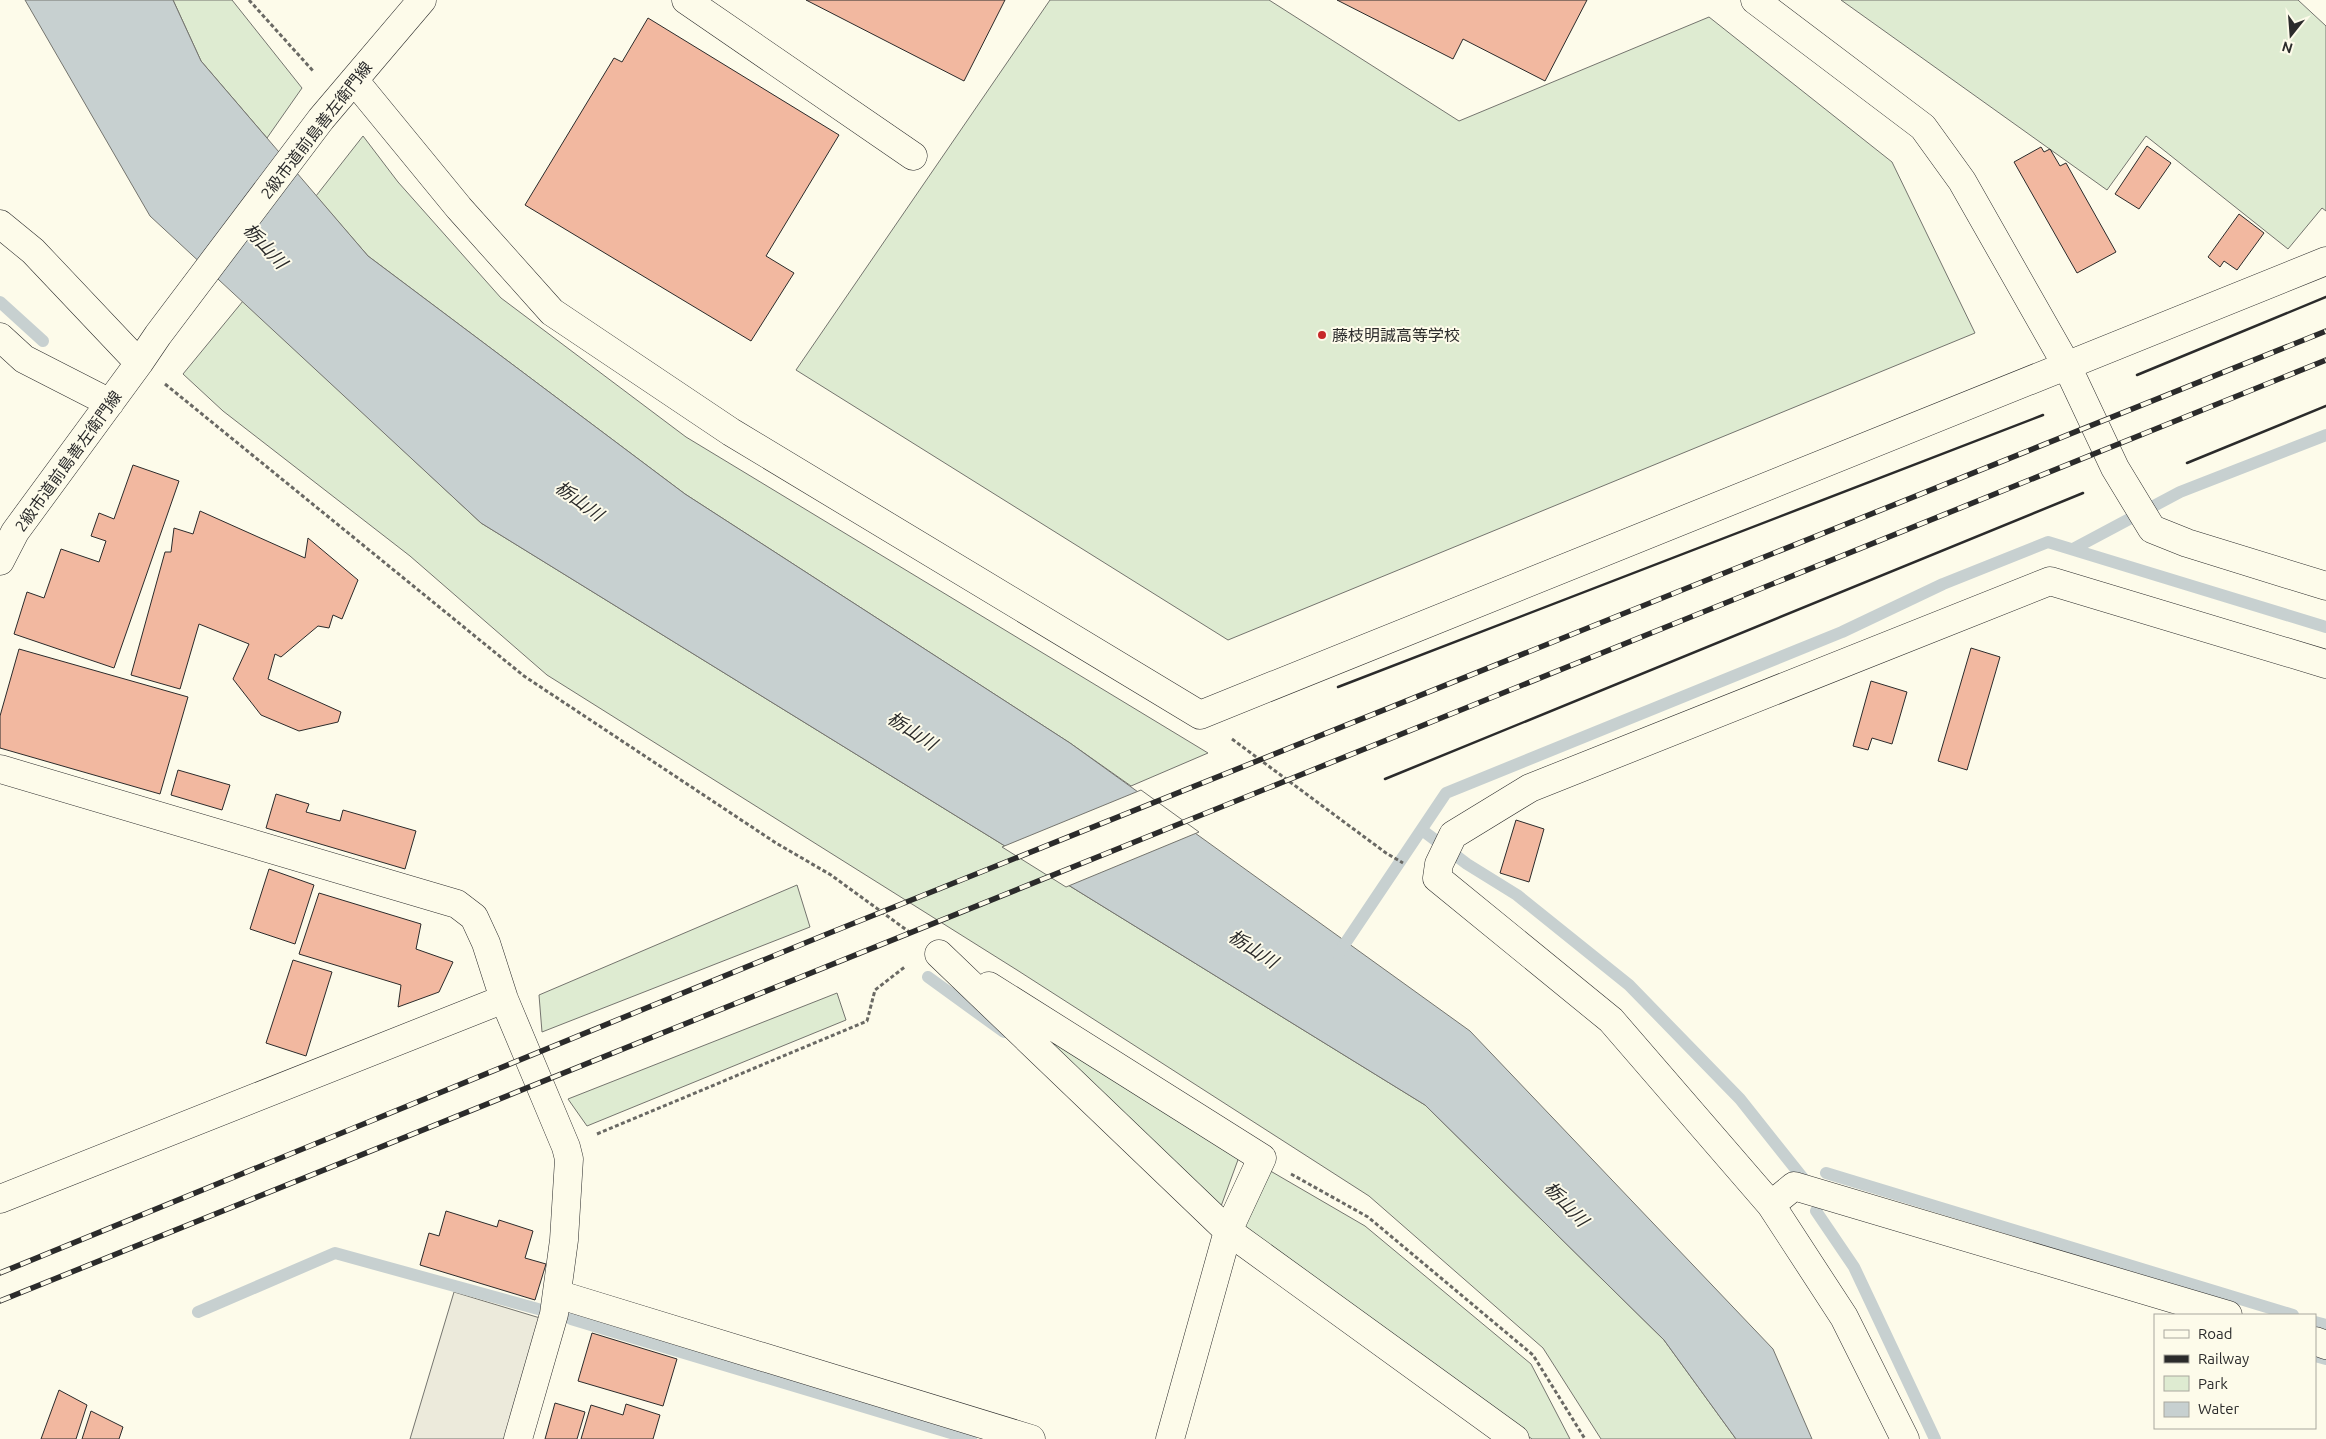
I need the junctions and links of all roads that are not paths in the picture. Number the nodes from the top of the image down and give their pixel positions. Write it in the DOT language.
graph roads {
  1 [pos="422,0"];
  2 [pos="686,0"];
  3 [pos="1755,0"];
  4 [pos="347,88"];
  5 [pos="913,156"];
  6 [pos="0,224"];
  7 [pos="2326,261"];
  8 [pos="0,337"];
  9 [pos="139,363"];
  10 [pos="2067,366"];
  11 [pos="110,403"];
  12 [pos="0,562"];
  13 [pos="2326,586"];
  14 [pos="2326,664"];
  15 [pos="0,769"];
  16 [pos="504,999"];
  17 [pos="0,1199"];
  18 [pos="1771,1205"];
  19 [pos="1228,1231"];
  20 [pos="557,1294"];
  21 [pos="2225,1314"];
  22 [pos="518,1439"];
  23 [pos="1031,1439"];
  24 [pos="1170,1439"];
  25 [pos="1515,1439"];
  26 [pos="1905,1439"];
  1 -- 4 [label="street, 2級市道前島善左衛門線"];
  2 -- 5 [label="street"];
  3 -- 10 [label="street"];
  4 -- 9 [label="street, 2級市道前島善左衛門線"];
  4 -- 10 [label="street"];
  6 -- 9 [label="street"];
  7 -- 10 [label="street"];
  8 -- 11 [label="street"];
  9 -- 11 [label="street, 2級市道前島善左衛門線"];
  10 -- 13 [label="street"];
  11 -- 12 [label="street, 2級市道前島善左衛門線"];
  14 -- 18 [label="street"];
  15 -- 16 [label="street"];
  16 -- 17 [label="street"];
  16 -- 20 [label="street"];
  18 -- 21 [label="street"];
  18 -- 26 [label="street"];
  19 -- 19 [label="street"];
  19 -- 24 [label="street"];
  19 -- 25 [label="street"];
  20 -- 22 [label="street"];
  20 -- 23 [label="street"];
}
